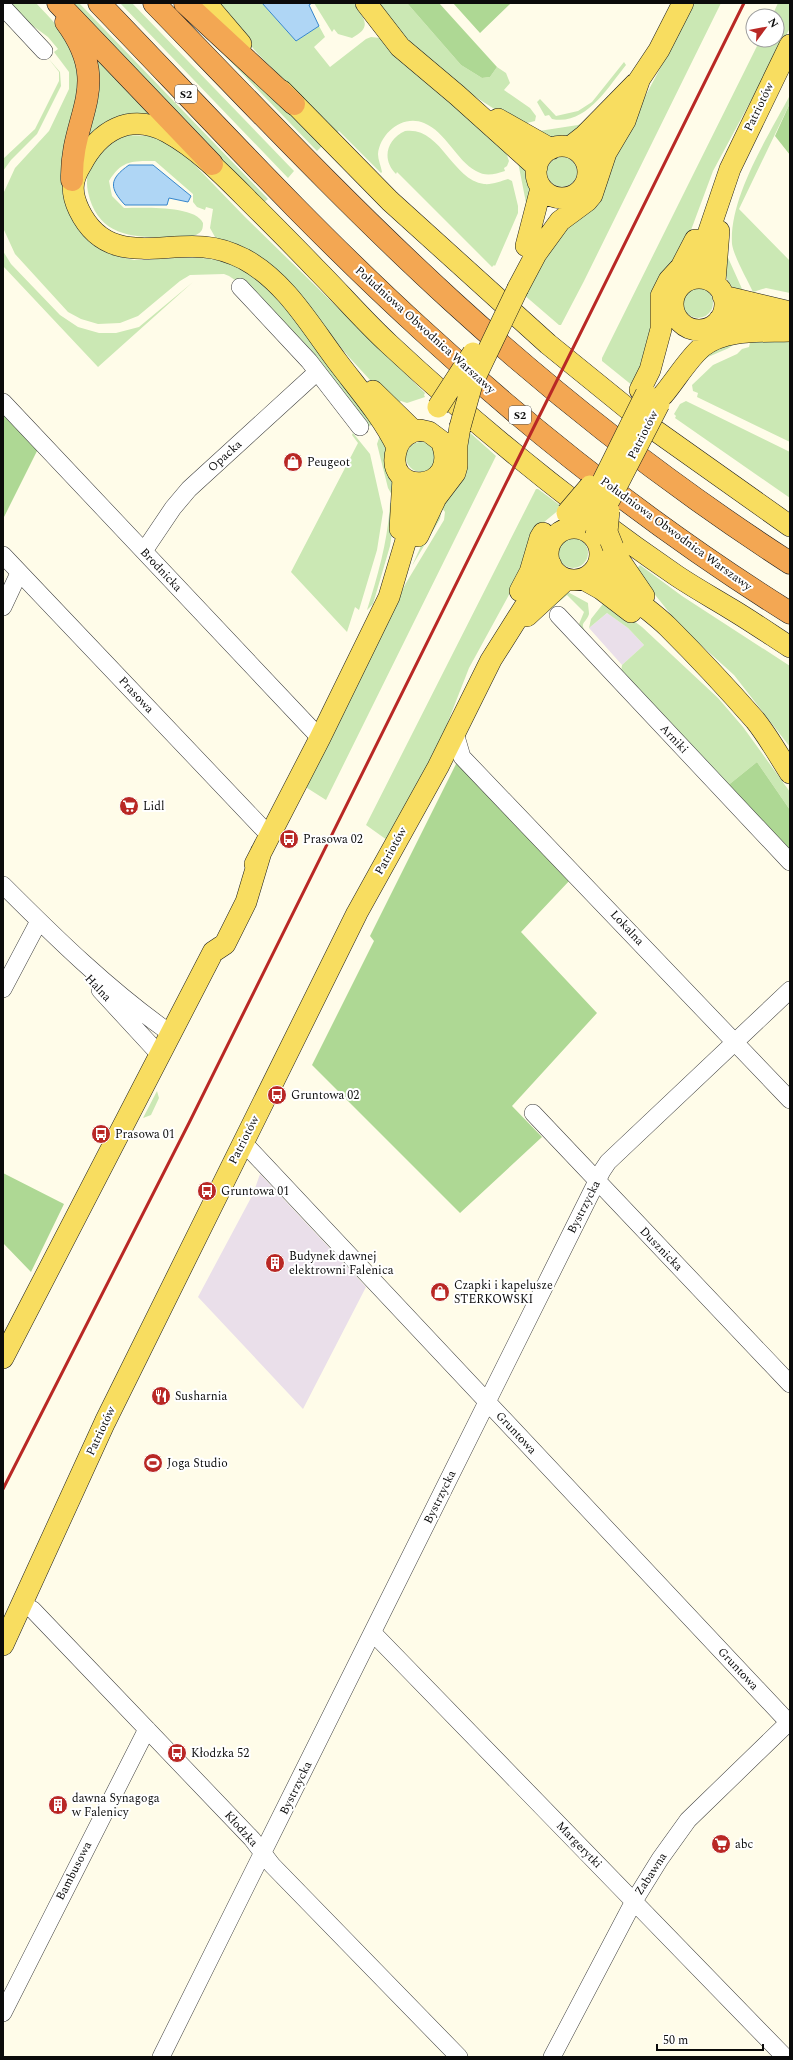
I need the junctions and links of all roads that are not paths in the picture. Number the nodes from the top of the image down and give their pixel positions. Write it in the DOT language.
graph roads {
  1 [pos="52,3"];
  2 [pos="58,3"];
  3 [pos="99,3"];
  4 [pos="154,3"];
  5 [pos="185,3"];
  6 [pos="206,3"];
  7 [pos="366,3"];
  8 [pos="683,3"];
  9 [pos="3,7"];
  10 [pos="790,45"];
  11 [pos="44,51"];
  12 [pos="639,81"];
  13 [pos="457,95"];
  14 [pos="294,104"];
  15 [pos="560,148"];
  16 [pos="586,161"];
  17 [pos="212,164"];
  18 [pos="537,167"];
  19 [pos="730,170"];
  20 [pos="72,180"];
  21 [pos="541,188"];
  22 [pos="562,199"];
  23 [pos="526,246"];
  24 [pos="693,278"];
  25 [pos="514,284"];
  26 [pos="240,286"];
  27 [pos="719,289"];
  28 [pos="299,310"];
  29 [pos="790,312"];
  30 [pos="719,320"];
  31 [pos="679,321"];
  32 [pos="790,324"];
  33 [pos="698,331"];
  34 [pos="790,331"];
  35 [pos="317,372"];
  36 [pos="652,396"];
  37 [pos="3,402"];
  38 [pos="449,417"];
  39 [pos="360,427"];
  40 [pos="417,430"];
  41 [pos="441,441"];
  42 [pos="397,447"];
  43 [pos="403,478"];
  44 [pos="425,484"];
  45 [pos="573,521"];
  46 [pos="790,526"];
  47 [pos="601,545"];
  48 [pos="144,551"];
  49 [pos="3,555"];
  50 [pos="790,564"];
  51 [pos="551,565"];
  52 [pos="19,572"];
  53 [pos="396,575"];
  54 [pos="575,579"];
  55 [pos="3,607"];
  56 [pos="790,613"];
  57 [pos="558,615"];
  58 [pos="502,644"];
  59 [pos="790,647"];
  60 [pos="722,684"];
  61 [pos="455,733"];
  62 [pos="320,738"];
  63 [pos="462,757"];
  64 [pos="438,767"];
  65 [pos="790,773"];
  66 [pos="265,843"];
  67 [pos="790,862"];
  68 [pos="3,886"];
  69 [pos="39,921"];
  70 [pos="3,989"];
  71 [pos="790,990"];
  72 [pos="170,1033"];
  73 [pos="735,1042"];
  74 [pos="159,1054"];
  75 [pos="790,1100"];
  76 [pos="533,1113"];
  77 [pos="243,1142"];
  78 [pos="597,1182"];
  79 [pos="3,1358"];
  80 [pos="790,1384"];
  81 [pos="487,1402"];
  82 [pos="22,1604"];
  83 [pos="373,1633"];
  84 [pos="3,1645"];
  85 [pos="790,1722"];
  86 [pos="146,1729"];
  87 [pos="263,1854"];
  88 [pos="634,1901"];
  89 [pos="3,2013"];
  90 [pos="161,2057"];
  91 [pos="459,2057"];
  92 [pos="552,2057"];
  93 [pos="785,2057"];
  1 -- 20 [label="highway"];
  2 -- 17 [label="highway"];
  3 -- 56 [label="highway, Południowa Obwodnica Warszawy / S2"];
  4 -- 50 [label="highway"];
  5 -- 14 [label="highway"];
  6 -- 14 [label="main road"];
  7 -- 13 [label="main road"];
  8 -- 12 [label="main road"];
  9 -- 11 [label="street"];
  10 -- 19 [label="main road, Patriotów"];
  12 -- 15 [label="main road"];
  12 -- 16 [label="main road"];
  12 -- 25 [label="main road"];
  13 -- 15 [label="main road"];
  13 -- 18 [label="main road"];
  14 -- 46 [label="main road"];
  15 -- 16 [label="main road"];
  15 -- 18 [label="main road"];
  16 -- 22 [label="main road"];
  17 -- 20 [label="main road"];
  17 -- 59 [label="main road"];
  18 -- 21 [label="main road"];
  19 -- 24 [label="main road, Patriotów"];
  19 -- 27 [label="main road, Patriotów"];
  19 -- 36 [label="main road"];
  20 -- 28 [label="main road"];
  21 -- 22 [label="main road"];
  21 -- 23 [label="main road"];
  22 -- 23 [label="main road"];
  23 -- 25 [label="main road"];
  24 -- 27 [label="main road"];
  24 -- 31 [label="main road"];
  25 -- 38 [label="main road, bridge"];
  25 -- 38 [label="main road, bridge"];
  26 -- 35 [label="street"];
  27 -- 29 [label="main road"];
  27 -- 30 [label="main road"];
  28 -- 40 [label="main road"];
  28 -- 42 [label="main road"];
  30 -- 32 [label="main road"];
  30 -- 33 [label="main road"];
  31 -- 33 [label="main road"];
  31 -- 36 [label="main road, Patriotów"];
  33 -- 36 [label="main road, Patriotów"];
  34 -- 36 [label="main road"];
  35 -- 39 [label="street"];
  35 -- 48 [label="street, Opacka"];
  36 -- 45 [label="main road, Patriotów, bridge"];
  36 -- 47 [label="main road, Patriotów, bridge"];
  37 -- 48 [label="street, Brodnicka"];
  38 -- 40 [label="main road"];
  38 -- 41 [label="main road"];
  38 -- 53 [label="main road"];
  40 -- 41 [label="main road"];
  40 -- 42 [label="main road"];
  41 -- 44 [label="main road"];
  42 -- 43 [label="main road"];
  43 -- 44 [label="main road"];
  43 -- 53 [label="main road"];
  44 -- 53 [label="main road"];
  45 -- 47 [label="main road"];
  45 -- 51 [label="main road"];
  45 -- 58 [label="main road"];
  47 -- 54 [label="main road"];
  47 -- 60 [label="main road"];
  48 -- 62 [label="street, Brodnicka"];
  49 -- 52 [label="street, Prasowa"];
  51 -- 54 [label="main road"];
  51 -- 58 [label="main road, Patriotów"];
  52 -- 55 [label="street"];
  52 -- 66 [label="street, Prasowa"];
  53 -- 62 [label="main road"];
  54 -- 58 [label="main road, Patriotów"];
  54 -- 60 [label="main road"];
  57 -- 67 [label="street, Arniki"];
  58 -- 61 [label="main road, Patriotów"];
  60 -- 65 [label="main road"];
  61 -- 63 [label="street, Lokalna"];
  61 -- 64 [label="main road, Patriotów"];
  62 -- 66 [label="main road"];
  63 -- 64 [label="street"];
  63 -- 73 [label="street, Lokalna"];
  64 -- 77 [label="main road, Patriotów"];
  66 -- 72 [label="main road"];
  68 -- 69 [label="street, Halna"];
  69 -- 70 [label="street"];
  69 -- 72 [label="street, Halna"];
  69 -- 74 [label="street, Halna"];
  71 -- 73 [label="street, Bystrzycka"];
  72 -- 74 [label="main road"];
  73 -- 75 [label="street, Lokalna"];
  73 -- 78 [label="street, Bystrzycka"];
  74 -- 79 [label="main road"];
  76 -- 78 [label="street, Dusznicka"];
  77 -- 81 [label="street, Gruntowa"];
  77 -- 82 [label="main road, Patriotów"];
  78 -- 80 [label="street, Dusznicka"];
  78 -- 81 [label="street, Bystrzycka"];
  81 -- 83 [label="street, Bystrzycka"];
  81 -- 85 [label="street, Gruntowa"];
  82 -- 84 [label="main road, Patriotów"];
  82 -- 86 [label="street, Kłodzka"];
  83 -- 87 [label="street, Bystrzycka"];
  83 -- 88 [label="street, Margerytki"];
  85 -- 88 [label="street, Zabawna"];
  86 -- 87 [label="street, Kłodzka"];
  86 -- 89 [label="street, Bambusowa"];
  87 -- 90 [label="street, Bystrzycka"];
  87 -- 91 [label="street, Kłodzka"];
  88 -- 92 [label="street, Zabawna"];
  88 -- 93 [label="street, Margerytki"];
}
